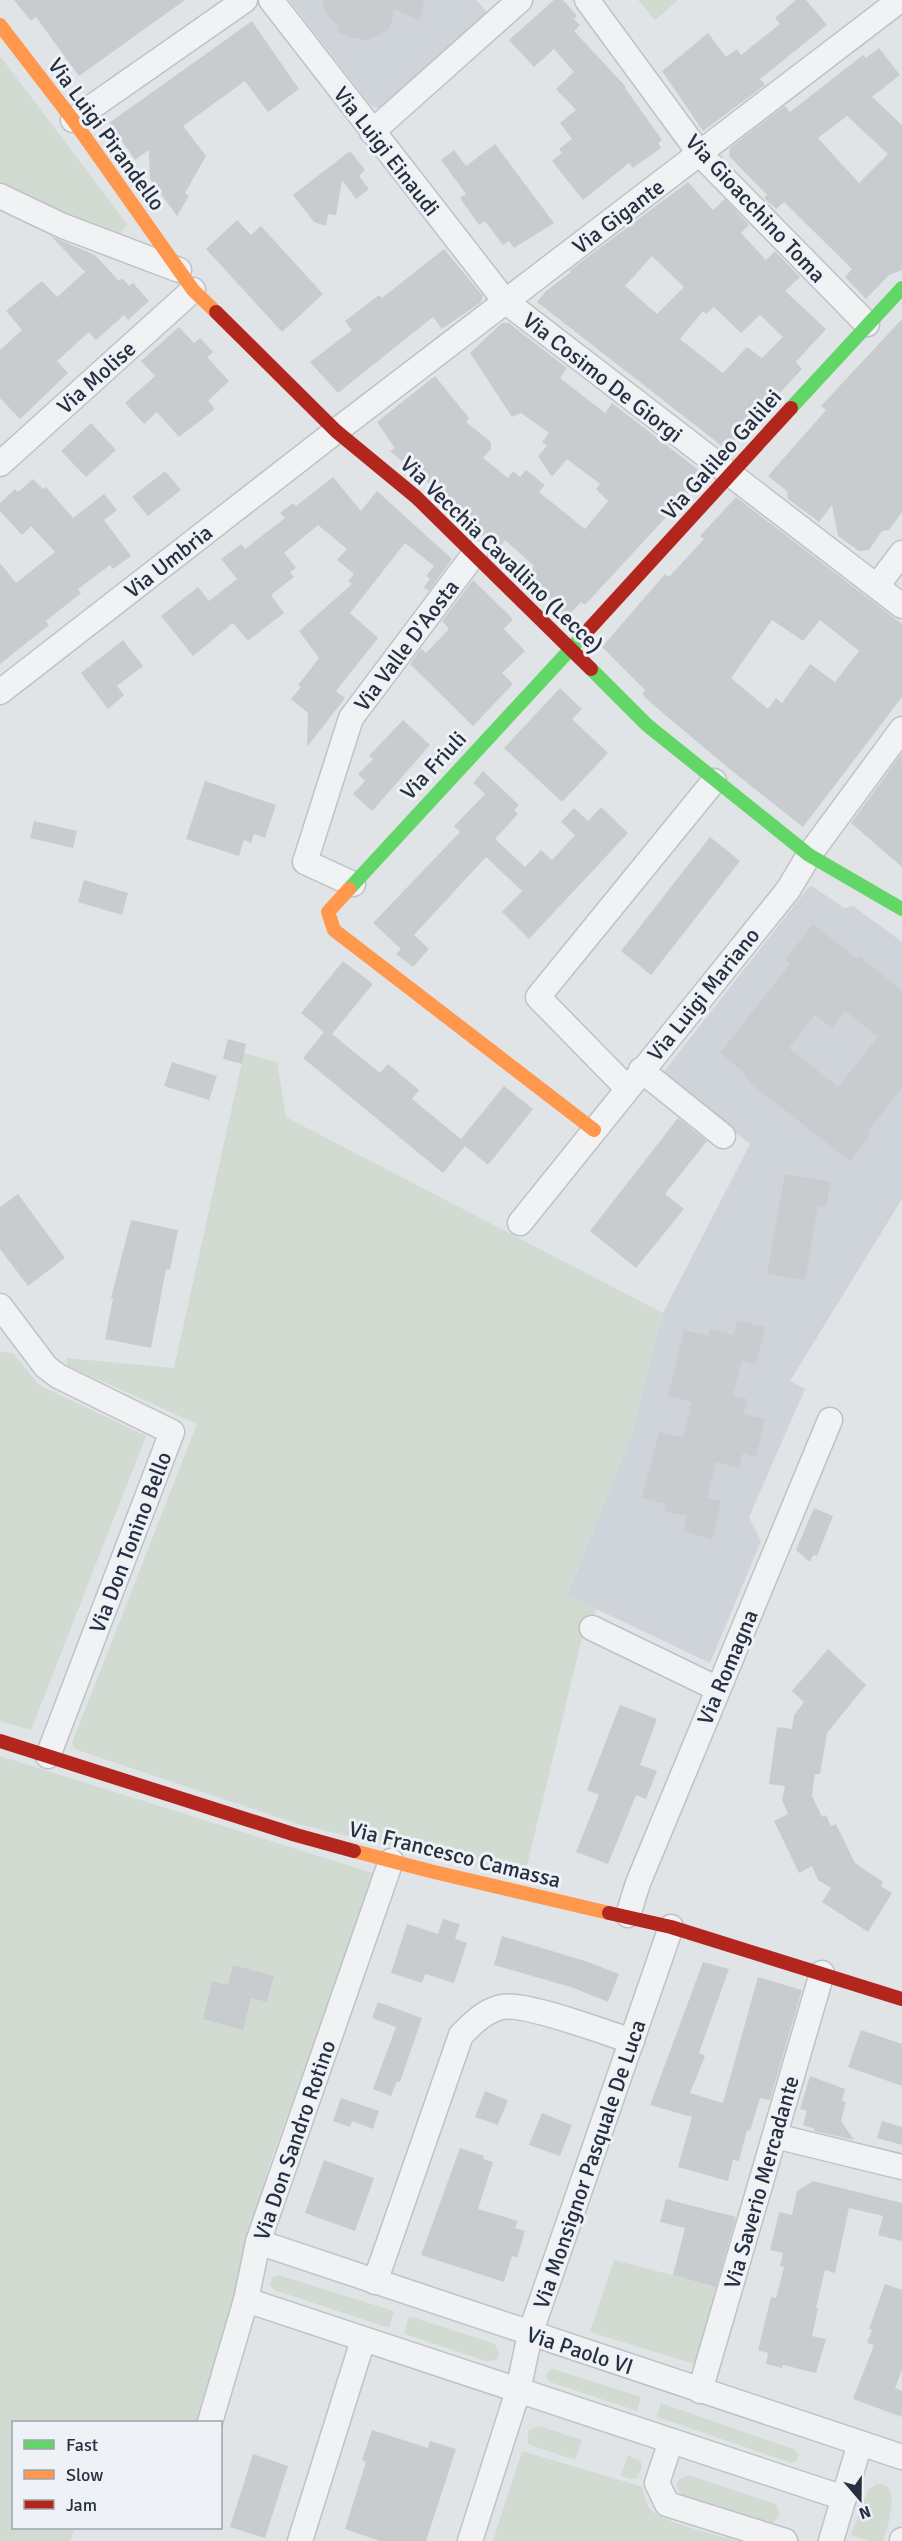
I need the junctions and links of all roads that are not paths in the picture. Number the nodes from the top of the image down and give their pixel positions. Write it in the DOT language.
graph roads {
  1 [pos="245,0"];
  2 [pos="271,0"];
  3 [pos="587,0"];
  4 [pos="900,0"];
  5 [pos="516,1"];
  6 [pos="0,25"];
  7 [pos="73,120"];
  8 [pos="372,132"];
  9 [pos="700,154"];
  10 [pos="0,196"];
  11 [pos="179,270"];
  12 [pos="902,288"];
  13 [pos="193,290"];
  14 [pos="504,301"];
  15 [pos="867,324"];
  16 [pos="336,431"];
  17 [pos="0,464"];
  18 [pos="731,475"];
  19 [pos="475,553"];
  20 [pos="902,553"];
  21 [pos="876,586"];
  22 [pos="902,606"];
  23 [pos="570,648"];
  24 [pos="0,692"];
  25 [pos="902,729"];
  26 [pos="714,781"];
  27 [pos="809,855"];
  28 [pos="353,884"];
  29 [pos="902,909"];
  30 [pos="634,1079"];
  31 [pos="594,1130"];
  32 [pos="723,1136"];
  33 [pos="520,1223"];
  34 [pos="0,1306"];
  35 [pos="830,1420"];
  36 [pos="592,1628"];
  37 [pos="718,1689"];
  38 [pos="0,1742"];
  39 [pos="48,1756"];
  40 [pos="391,1861"];
  41 [pos="628,1916"];
  42 [pos="671,1927"];
  43 [pos="822,1973"];
  44 [pos="902,1999"];
  45 [pos="632,2041"];
  46 [pos="775,2136"];
  47 [pos="902,2167"];
  48 [pos="258,2242"];
  49 [pos="375,2282"];
  50 [pos="246,2300"];
  51 [pos="530,2334"];
  52 [pos="363,2340"];
  53 [pos="518,2391"];
  54 [pos="700,2391"];
  55 [pos="210,2421"];
  56 [pos="670,2441"];
  57 [pos="860,2443"];
  58 [pos="902,2457"];
  59 [pos="843,2498"];
  60 [pos="839,2539"];
  61 [pos="300,2541"];
  62 [pos="470,2541"];
  63 [pos="785,2541"];
  1 -- 7 [label="street"];
  2 -- 8 [label="street, Via Luigi Einaudi"];
  3 -- 9 [label="street, Via Gioacchino Toma"];
  4 -- 9 [label="street, Via Gigante"];
  5 -- 8 [label="street"];
  6 -- 7 [label="street, Via Luigi Pirandello"];
  7 -- 11 [label="street, Via Luigi Pirandello"];
  8 -- 14 [label="street, Via Luigi Einaudi"];
  9 -- 14 [label="street, Via Gigante"];
  9 -- 15 [label="street, Via Gioacchino Toma"];
  10 -- 11 [label="street"];
  11 -- 13 [label="street, Via Vecchia Cavallino (Lecce)"];
  12 -- 15 [label="street, Via Galileo Galilei"];
  13 -- 16 [label="street, Via Vecchia Cavallino (Lecce)"];
  13 -- 17 [label="street, Via Molise"];
  14 -- 16 [label="street, Via Gigante"];
  14 -- 18 [label="street, Via Cosimo De Giorgi"];
  15 -- 18 [label="street, Via Galileo Galilei"];
  16 -- 19 [label="street, Via Vecchia Cavallino (Lecce)"];
  16 -- 24 [label="street, Via Umbria"];
  18 -- 21 [label="street, Via Cosimo De Giorgi"];
  18 -- 23 [label="street, Via Galileo Galilei"];
  19 -- 23 [label="street, Via Vecchia Cavallino (Lecce)"];
  19 -- 28 [label="street, Via Valle D'Aosta"];
  20 -- 21 [label="street"];
  21 -- 22 [label="street, Via Cosimo De Giorgi"];
  23 -- 26 [label="street, Via Vecchia Cavallino (Lecce)"];
  23 -- 28 [label="street, Via Friuli"];
  25 -- 27 [label="street, Via Luigi Mariano"];
  26 -- 27 [label="street, Via Vecchia Cavallino (Lecce)"];
  26 -- 30 [label="street"];
  27 -- 29 [label="street, Via Vecchia Cavallino (Lecce)"];
  27 -- 30 [label="street, Via Luigi Mariano"];
  28 -- 31 [label="street, Via Friuli"];
  30 -- 31 [label="street, Via Luigi Mariano"];
  30 -- 32 [label="street"];
  31 -- 33 [label="street, Via Luigi Mariano"];
  34 -- 39 [label="street, Via Don Tonino Bello"];
  35 -- 37 [label="street, Via Romagna"];
  36 -- 37 [label="street"];
  37 -- 41 [label="street, Via Romagna"];
  38 -- 39 [label="street, Via Francesco Camassa"];
  39 -- 40 [label="street, Via Francesco Camassa"];
  40 -- 41 [label="street, Via Francesco Camassa"];
  40 -- 48 [label="street, Via Don Sandro Rotino"];
  41 -- 42 [label="street, Via Francesco Camassa"];
  42 -- 43 [label="street, Via Francesco Camassa"];
  42 -- 45 [label="street, Via Monsignor Pasquale De Luca"];
  43 -- 44 [label="street, Via Francesco Camassa"];
  43 -- 46 [label="street, Via Saverio Mercadante"];
  45 -- 49 [label="street"];
  45 -- 51 [label="street, Via Monsignor Pasquale De Luca"];
  46 -- 47 [label="street"];
  46 -- 54 [label="street, Via Saverio Mercadante"];
  48 -- 49 [label="street, Via Paolo VI"];
  48 -- 50 [label="street, Via Don Sandro Rotino"];
  49 -- 51 [label="street, Via Paolo VI"];
  50 -- 52 [label="street"];
  50 -- 55 [label="street, Via Don Sandro Rotino"];
  51 -- 53 [label="street, Via Monsignor Pasquale De Luca"];
  51 -- 54 [label="street, Via Paolo VI"];
  52 -- 53 [label="street"];
  52 -- 61 [label="street"];
  53 -- 56 [label="street"];
  53 -- 62 [label="street, Via Monsignor Pasquale De Luca"];
  54 -- 57 [label="street, Via Paolo VI"];
  56 -- 59 [label="street"];
  56 -- 63 [label="street"];
  57 -- 58 [label="street, Via Paolo VI"];
  57 -- 59 [label="street"];
  59 -- 60 [label="street"];
}
